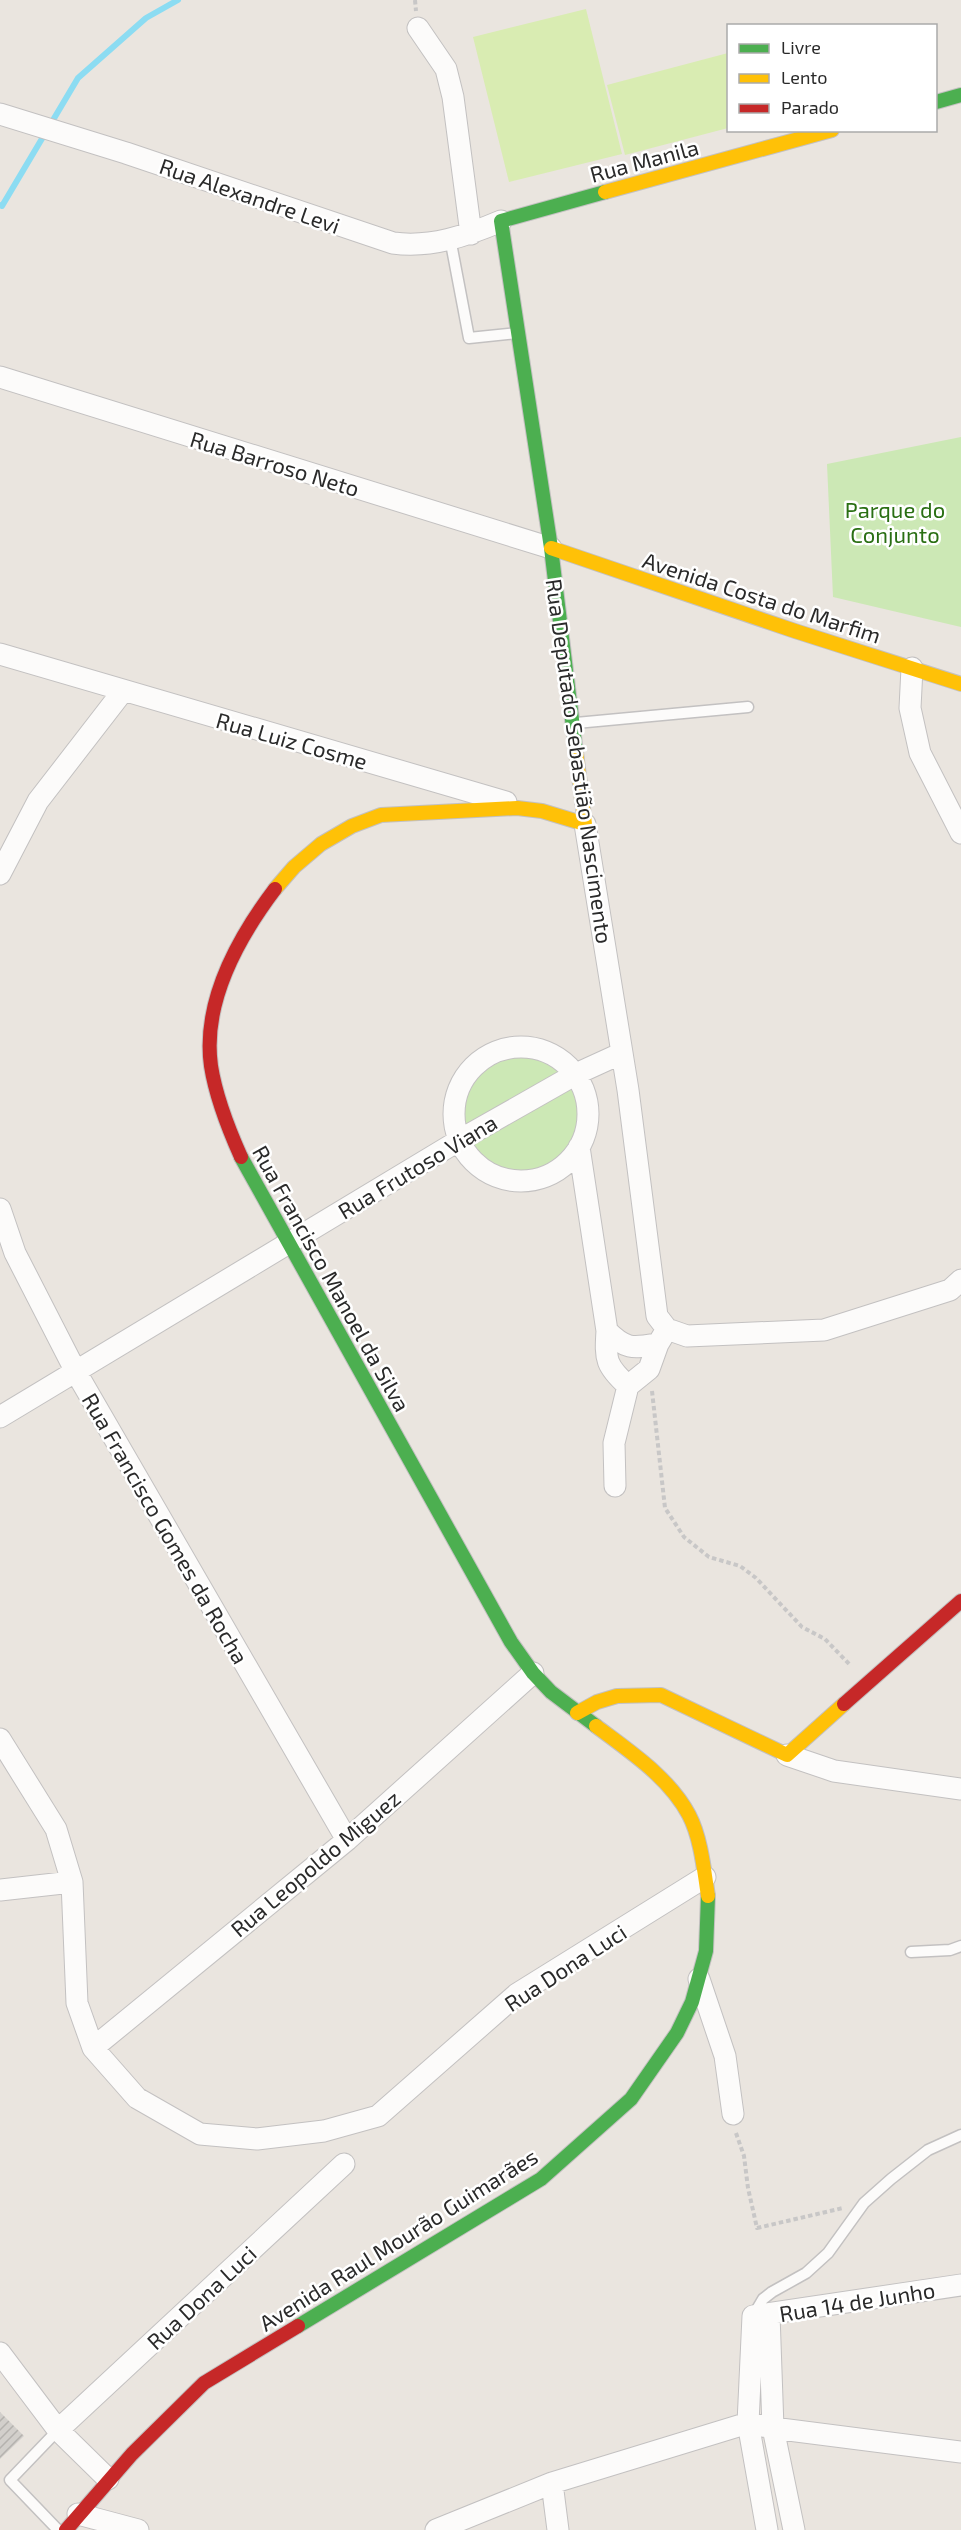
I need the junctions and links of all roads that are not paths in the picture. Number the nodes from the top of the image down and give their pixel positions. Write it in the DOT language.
graph roads {
  1 [pos="418,28"];
  2 [pos="961,95"];
  3 [pos="937,102"];
  4 [pos="9,117"];
  5 [pos="825,132"];
  6 [pos="501,221"];
  7 [pos="471,234"];
  8 [pos="450,238"];
  9 [pos="517,333"];
  10 [pos="0,377"];
  11 [pos="550,548"];
  12 [pos="0,654"];
  13 [pos="912,668"];
  14 [pos="961,684"];
  15 [pos="123,691"];
  16 [pos="748,706"];
  17 [pos="572,724"];
  18 [pos="529,809"];
  19 [pos="585,824"];
  20 [pos="961,833"];
  21 [pos="0,874"];
  22 [pos="622,1053"];
  23 [pos="576,1074"];
  24 [pos="458,1141"];
  25 [pos="579,1147"];
  26 [pos="0,1209"];
  27 [pos="289,1242"];
  28 [pos="961,1280"];
  29 [pos="608,1331"];
  30 [pos="663,1336"];
  31 [pos="76,1372"];
  32 [pos="628,1386"];
  33 [pos="0,1417"];
  34 [pos="615,1486"];
  35 [pos="959,1600"];
  36 [pos="533,1672"];
  37 [pos="577,1713"];
  38 [pos="0,1739"];
  39 [pos="787,1755"];
  40 [pos="961,1789"];
  41 [pos="347,1840"];
  42 [pos="705,1877"];
  43 [pos="72,1882"];
  44 [pos="0,1890"];
  45 [pos="961,1946"];
  46 [pos="911,1952"];
  47 [pos="699,1980"];
  48 [pos="93,2048"];
  49 [pos="733,2114"];
  50 [pos="961,2134"];
  51 [pos="344,2164"];
  52 [pos="961,2285"];
  53 [pos="786,2286"];
  54 [pos="761,2315"];
  55 [pos="0,2353"];
  56 [pos="748,2423"];
  57 [pos="773,2428"];
  58 [pos="58,2430"];
  59 [pos="961,2452"];
  60 [pos="108,2479"];
  61 [pos="552,2483"];
  62 [pos="72,2522"];
  63 [pos="57,2530"];
  64 [pos="138,2530"];
  65 [pos="436,2530"];
  66 [pos="558,2530"];
  67 [pos="767,2530"];
  68 [pos="794,2530"];
  1 -- 7 [label="street"];
  2 -- 3 [label="street"];
  4 -- 8 [label="street, Rua Alexandre Levi"];
  5 -- 6 [label="street, Rua Manila"];
  6 -- 7 [label="street, Rua Alexandre Levi"];
  6 -- 9 [label="street, Rua Deputado Sebastião Nascimento"];
  7 -- 8 [label="street, Rua Alexandre Levi"];
  8 -- 9 [label="lane"];
  9 -- 11 [label="street, Rua Deputado Sebastião Nascimento"];
  10 -- 11 [label="street, Rua Barroso Neto"];
  11 -- 13 [label="street, Avenida Costa do Marfim"];
  11 -- 17 [label="street, Rua Deputado Sebastião Nascimento"];
  12 -- 15 [label="street, Rua Luiz Cosme"];
  13 -- 14 [label="street, Avenida Costa do Marfim"];
  13 -- 20 [label="street"];
  15 -- 18 [label="street, Rua Luiz Cosme"];
  15 -- 21 [label="street"];
  16 -- 17 [label="lane"];
  17 -- 19 [label="street, Rua Deputado Sebastião Nascimento"];
  18 -- 19 [label="street, Rua Luiz Cosme"];
  18 -- 27 [label="street, Rua Francisco Manoel da Silva"];
  19 -- 22 [label="street, Rua Deputado Sebastião Nascimento"];
  22 -- 23 [label="street, Rua Frutoso Viana"];
  22 -- 30 [label="street, Rua Deputado Sebastião Nascimento"];
  23 -- 24 [label="street, Rua Frutoso Viana"];
  23 -- 24 [label="street"];
  23 -- 25 [label="street"];
  24 -- 25 [label="street"];
  24 -- 27 [label="street, Rua Frutoso Viana"];
  25 -- 29 [label="street"];
  26 -- 31 [label="street, Rua Francisco Gomes da Rocha"];
  27 -- 31 [label="street, Rua Frutoso Viana"];
  27 -- 36 [label="street, Rua Francisco Manoel da Silva"];
  28 -- 30 [label="street"];
  29 -- 30 [label="street"];
  29 -- 32 [label="street"];
  30 -- 32 [label="street"];
  31 -- 33 [label="street, Rua Frutoso Viana"];
  31 -- 41 [label="street, Rua Francisco Gomes da Rocha"];
  32 -- 34 [label="street"];
  35 -- 39 [label="street"];
  36 -- 37 [label="street, Rua Francisco Manoel da Silva"];
  36 -- 41 [label="street, Rua Leopoldo Miguez"];
  37 -- 39 [label="street"];
  37 -- 42 [label="street, Rua Francisco Manoel da Silva"];
  38 -- 43 [label="street"];
  39 -- 40 [label="street"];
  41 -- 48 [label="street, Rua Leopoldo Miguez"];
  42 -- 47 [label="street, Avenida Raul Mourão Guimarães"];
  42 -- 48 [label="street, Rua Dona Luci"];
  43 -- 44 [label="street"];
  43 -- 48 [label="street"];
  45 -- 46 [label="lane"];
  47 -- 49 [label="street"];
  47 -- 60 [label="street, Avenida Raul Mourão Guimarães"];
  50 -- 53 [label="lane"];
  51 -- 58 [label="street, Rua Dona Luci"];
  52 -- 54 [label="street, Rua 14 de Junho"];
  53 -- 54 [label="lane"];
  53 -- 54 [label="lane"];
  54 -- 56 [label="street"];
  54 -- 57 [label="street"];
  55 -- 58 [label="street"];
  56 -- 57 [label="street"];
  56 -- 61 [label="street"];
  56 -- 67 [label="street"];
  57 -- 59 [label="street"];
  57 -- 68 [label="street"];
  58 -- 60 [label="street"];
  58 -- 63 [label="lane"];
  60 -- 62 [label="street, Avenida Raul Mourão Guimarães"];
  61 -- 65 [label="street"];
  61 -- 66 [label="street"];
  62 -- 64 [label="street"];
}
